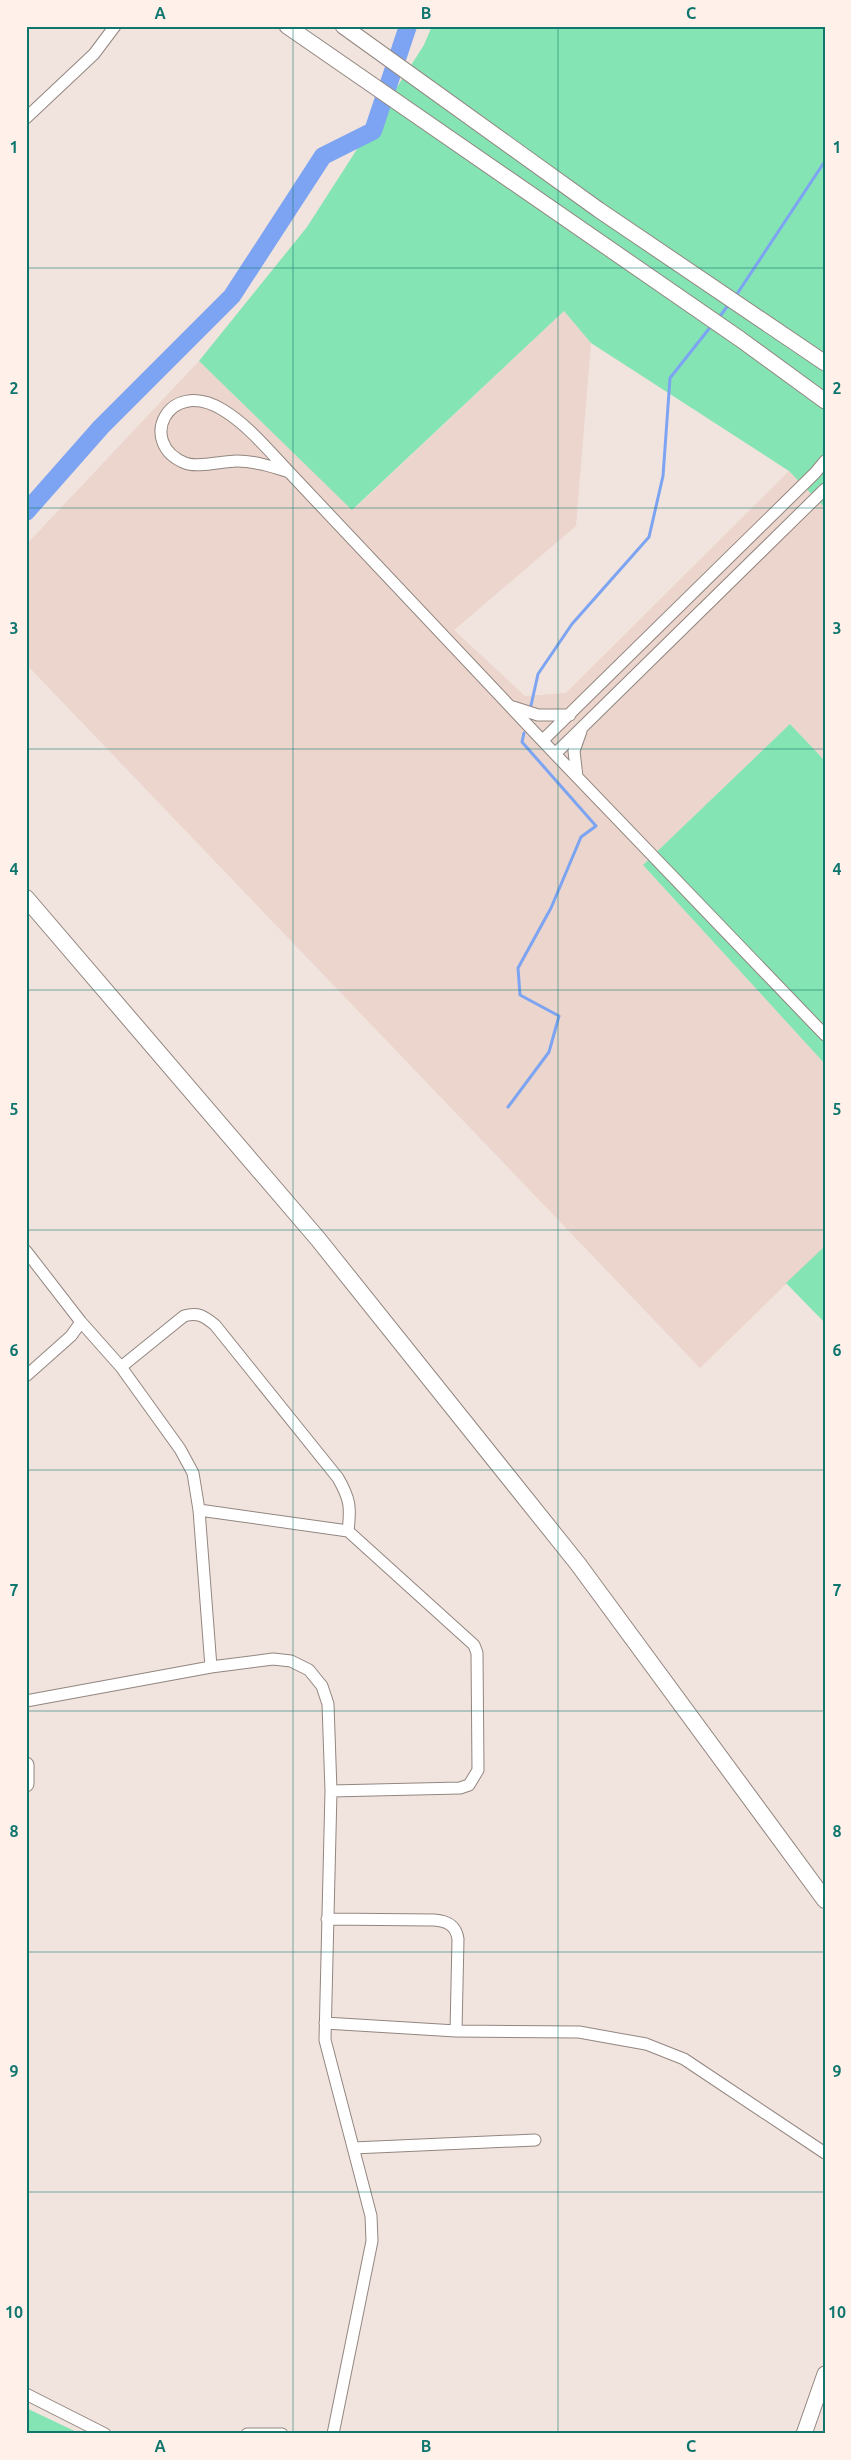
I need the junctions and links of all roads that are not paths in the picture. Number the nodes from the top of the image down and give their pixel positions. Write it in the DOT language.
graph roads {
  1 [pos="287,26"];
  2 [pos="343,26"];
  3 [pos="114,28"];
  4 [pos="26,118"];
  5 [pos="825,363"];
  6 [pos="825,402"];
  7 [pos="825,460"];
  8 [pos="289,472"];
  9 [pos="825,489"];
  10 [pos="512,707"];
  11 [pos="570,715"];
  12 [pos="582,727"];
  13 [pos="543,740"];
  14 [pos="555,754"];
  15 [pos="577,777"];
  16 [pos="26,898"];
  17 [pos="825,1034"];
  18 [pos="26,1252"];
  19 [pos="81,1322"];
  20 [pos="121,1367"];
  21 [pos="26,1376"];
  22 [pos="199,1510"];
  23 [pos="348,1531"];
  24 [pos="211,1668"];
  25 [pos="26,1701"];
  26 [pos="26,1765"];
  27 [pos="26,1784"];
  28 [pos="331,1791"];
  29 [pos="825,1900"];
  30 [pos="327,1919"];
  31 [pos="325,2023"];
  32 [pos="456,2031"];
  33 [pos="535,2140"];
  34 [pos="353,2148"];
  35 [pos="825,2153"];
  36 [pos="825,2374"];
  37 [pos="26,2394"];
  38 [pos="105,2434"];
  39 [pos="247,2434"];
  40 [pos="282,2434"];
  41 [pos="333,2434"];
  42 [pos="804,2434"];
  1 -- 6 [label="street"];
  2 -- 5 [label="street"];
  3 -- 4 [label="street"];
  7 -- 11 [label="street"];
  8 -- 8 [label="street"];
  8 -- 10 [label="street"];
  9 -- 12 [label="street"];
  10 -- 11 [label="street"];
  10 -- 13 [label="street"];
  11 -- 13 [label="street"];
  12 -- 14 [label="street"];
  12 -- 15 [label="street"];
  13 -- 14 [label="street"];
  14 -- 15 [label="street"];
  15 -- 17 [label="street"];
  16 -- 29 [label="main road"];
  18 -- 19 [label="street"];
  19 -- 20 [label="street"];
  19 -- 21 [label="street"];
  20 -- 22 [label="street"];
  20 -- 23 [label="street"];
  22 -- 23 [label="street"];
  22 -- 24 [label="street"];
  23 -- 28 [label="street"];
  24 -- 25 [label="street"];
  24 -- 28 [label="street"];
  26 -- 27 [label="street"];
  28 -- 30 [label="street"];
  30 -- 31 [label="street"];
  30 -- 32 [label="street"];
  31 -- 32 [label="street"];
  31 -- 34 [label="street"];
  32 -- 35 [label="street"];
  33 -- 34 [label="street"];
  34 -- 41 [label="street"];
  36 -- 42 [label="street"];
  37 -- 38 [label="street"];
  39 -- 40 [label="street"];
}
